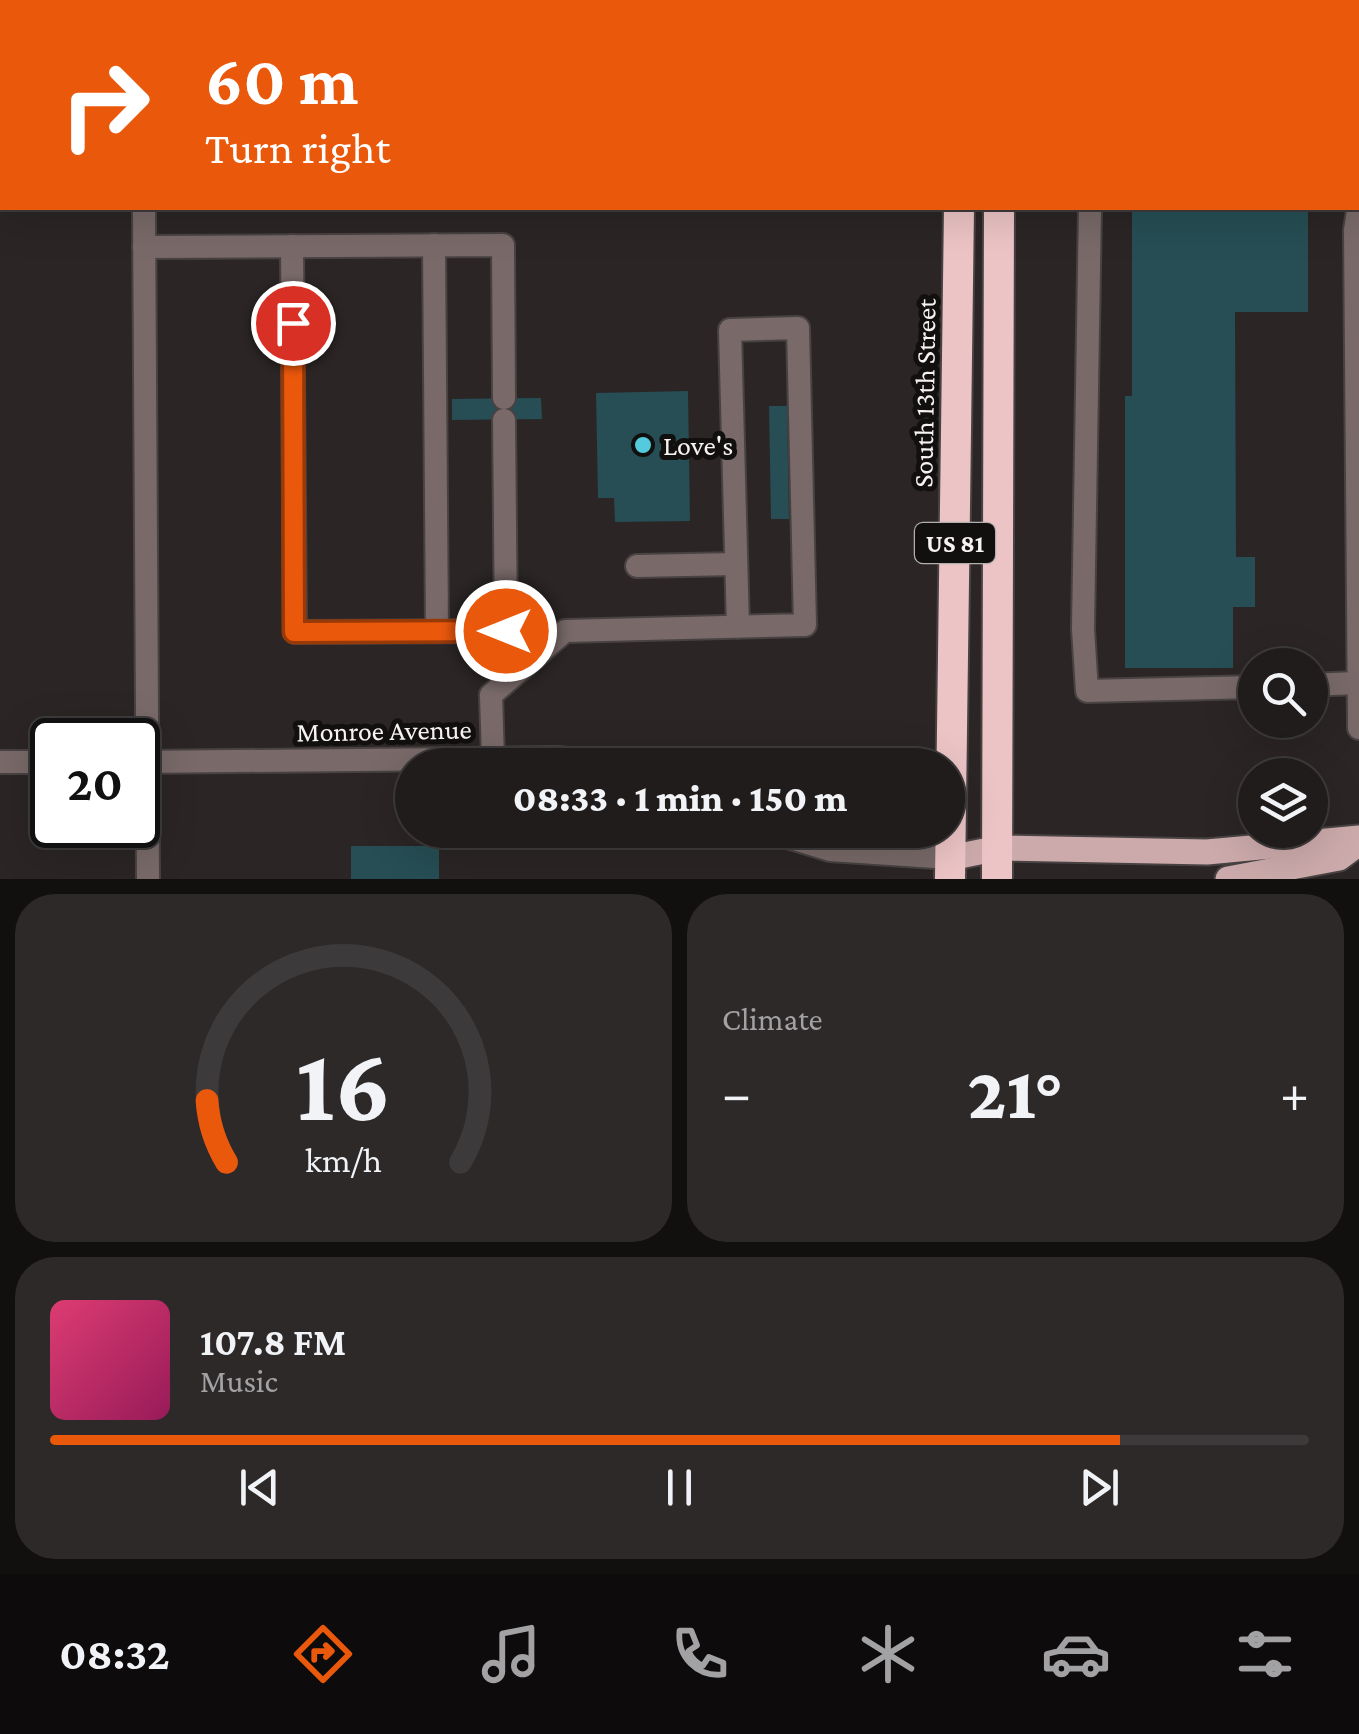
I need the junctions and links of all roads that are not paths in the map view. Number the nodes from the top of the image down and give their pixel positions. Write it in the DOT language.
graph roads {
  1 [pos="144,210"];
  2 [pos="959,210"];
  3 [pos="999,210"];
  4 [pos="1090,210"];
  5 [pos="1358,210"];
  6 [pos="434,245"];
  7 [pos="144,246"];
  8 [pos="292,246"];
  9 [pos="736,564"];
  10 [pos="636,566"];
  11 [pos="738,627"];
  12 [pos="436,632"];
  13 [pos="1356,684"];
  14 [pos="1328,685"];
  15 [pos="1238,687"];
  16 [pos="143,718"];
  17 [pos="1359,728"];
  18 [pos="493,748"];
  19 [pos="395,760"];
  20 [pos="0,762"];
  21 [pos="30,762"];
  22 [pos="160,762"];
  23 [pos="1359,840"];
  24 [pos="147,848"];
  25 [pos="824,848"];
  26 [pos="999,848"];
  27 [pos="950,869"];
  28 [pos="148,879"];
  29 [pos="994,879"];
  30 [pos="1228,879"];
  1 -- 7 [label="street"];
  2 -- 27 [label="highway, South 13th Street / US 81"];
  3 -- 26 [label="highway, US 81"];
  4 -- 15 [label="street"];
  5 -- 13 [label="street"];
  6 -- 8 [label="street"];
  6 -- 12 [label="street"];
  6 -- 12 [label="street"];
  7 -- 8 [label="street"];
  7 -- 16 [label="street"];
  8 -- 12 [label="street"];
  9 -- 10 [label="street"];
  9 -- 11 [label="street"];
  9 -- 11 [label="street"];
  11 -- 18 [label="street"];
  13 -- 14 [label="street"];
  13 -- 17 [label="street"];
  19 -- 22 [label="street, Monroe Avenue"];
  20 -- 21 [label="street"];
  23 -- 26 [label="main road"];
  23 -- 30 [label="main road"];
  24 -- 28 [label="street"];
  25 -- 27 [label="street"];
  26 -- 27 [label="main road"];
  26 -- 29 [label="highway, US 81"];
  27 -- 29 [label="main road"];
}
